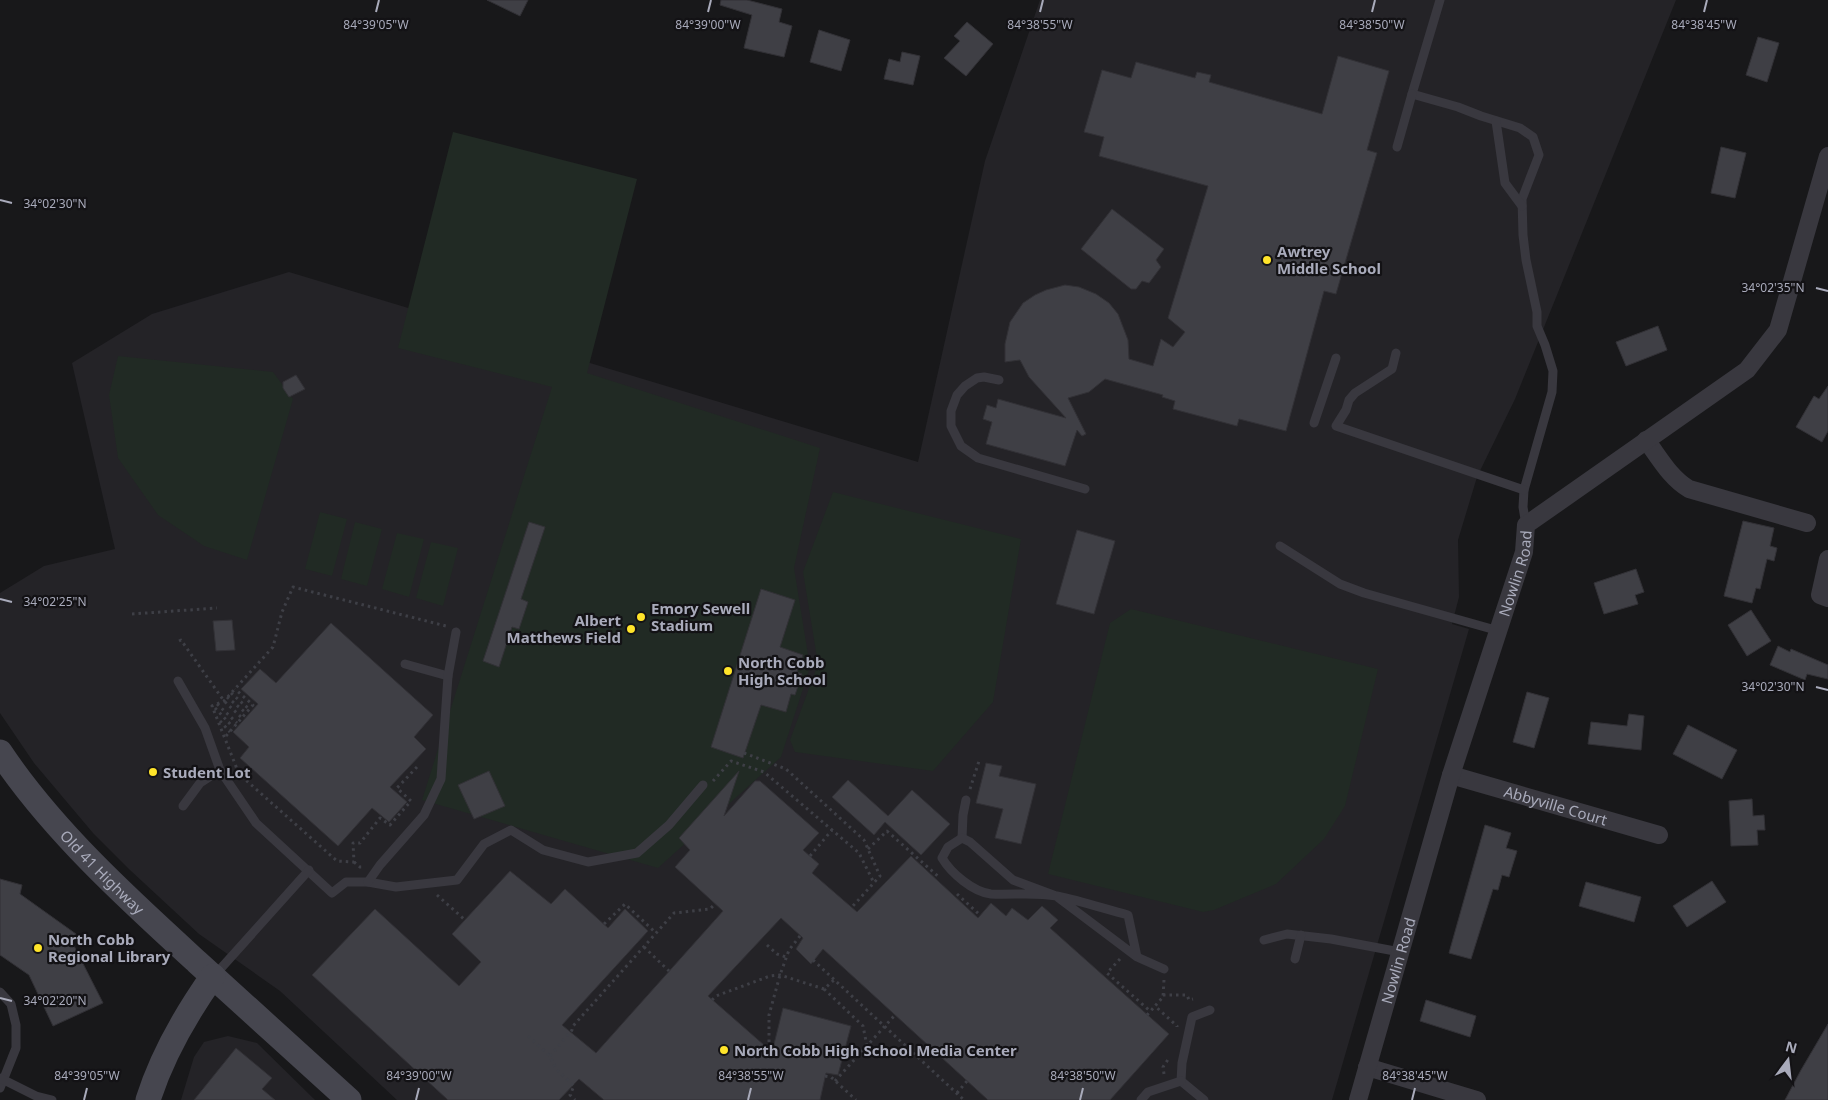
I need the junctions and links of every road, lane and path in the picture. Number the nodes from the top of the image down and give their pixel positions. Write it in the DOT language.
graph roads {
  1 [pos="1440,0"];
  2 [pos="1412,94"];
  3 [pos="1496,121"];
  4 [pos="1397,147"];
  5 [pos="1828,156"];
  6 [pos="1522,206"];
  7 [pos="1396,353"];
  8 [pos="1336,358"];
  9 [pos="999,380"];
  10 [pos="1314,423"];
  11 [pos="1646,440"];
  12 [pos="1085,489"];
  13 [pos="1524,490"];
  14 [pos="1807,523"];
  15 [pos="1526,525"];
  16 [pos="1280,546"];
  17 [pos="1828,559"];
  18 [pos="1828,598"];
  19 [pos="218,608"];
  20 [pos="132,614"];
  21 [pos="447,627"];
  22 [pos="1499,631"];
  23 [pos="456,632"];
  24 [pos="179,641"];
  25 [pos="405,664"];
  26 [pos="448,676"];
  27 [pos="178,681"];
  28 [pos="235,689"];
  29 [pos="231,693"];
  30 [pos="227,697"];
  31 [pos="224,701"];
  32 [pos="217,704"];
  33 [pos="212,706"];
  34 [pos="249,710"];
  35 [pos="246,713"];
  36 [pos="242,718"];
  37 [pos="218,719"];
  38 [pos="237,723"];
  39 [pos="234,727"];
  40 [pos="230,732"];
  41 [pos="226,736"];
  42 [pos="744,754"];
  43 [pos="3,759"];
  44 [pos="979,761"];
  45 [pos="416,767"];
  46 [pos="220,770"];
  47 [pos="1451,775"];
  48 [pos="703,785"];
  49 [pos="966,800"];
  50 [pos="183,806"];
  51 [pos="832,830"];
  52 [pos="1659,835"];
  53 [pos="962,838"];
  54 [pos="868,848"];
  55 [pos="810,856"];
  56 [pos="309,870"];
  57 [pos="943,881"];
  58 [pos="368,882"];
  59 [pos="874,883"];
  60 [pos="951,888"];
  61 [pos="1056,896"];
  62 [pos="716,904"];
  63 [pos="852,908"];
  64 [pos="980,915"];
  65 [pos="604,924"];
  66 [pos="656,933"];
  67 [pos="1301,935"];
  68 [pos="800,936"];
  69 [pos="1264,940"];
  70 [pos="767,945"];
  71 [pos="644,947"];
  72 [pos="1127,949"];
  73 [pos="1400,952"];
  74 [pos="786,957"];
  75 [pos="1137,957"];
  76 [pos="1295,959"];
  77 [pos="813,960"];
  78 [pos="1164,969"];
  79 [pos="670,971"];
  80 [pos="213,976"];
  81 [pos="780,976"];
  82 [pos="834,980"];
  83 [pos="824,989"];
  84 [pos="0,992"];
  85 [pos="1163,995"];
  86 [pos="1193,999"];
  87 [pos="712,1000"];
  88 [pos="1155,1006"];
  89 [pos="1210,1010"];
  90 [pos="895,1015"];
  91 [pos="885,1027"];
  92 [pos="1175,1035"];
  93 [pos="528,1036"];
  94 [pos="867,1047"];
  95 [pos="767,1048"];
  96 [pos="1172,1053"];
  97 [pos="550,1056"];
  98 [pos="1367,1067"];
  99 [pos="825,1076"];
  100 [pos="835,1081"];
  101 [pos="967,1081"];
  102 [pos="1181,1081"];
  103 [pos="1,1082"];
  104 [pos="1166,1086"];
  105 [pos="956,1093"];
  106 [pos="36,1098"];
  107 [pos="52,1100"];
  108 [pos="148,1100"];
  109 [pos="349,1100"];
  110 [pos="575,1100"];
  111 [pos="856,1100"];
  112 [pos="964,1100"];
  113 [pos="1141,1100"];
  114 [pos="1204,1100"];
  115 [pos="1358,1100"];
  116 [pos="1477,1100"];
  1 -- 2 [label="lane"];
  2 -- 3 [label="lane"];
  2 -- 4 [label="lane"];
  3 -- 6 [label="lane"];
  3 -- 6 [label="lane"];
  5 -- 11 [label="street, Nowlin Road"];
  6 -- 13 [label="lane"];
  7 -- 13 [label="lane"];
  8 -- 10 [label="lane"];
  9 -- 12 [label="lane"];
  11 -- 14 [label="street"];
  11 -- 15 [label="street, Nowlin Road"];
  13 -- 15 [label="lane"];
  15 -- 22 [label="street, Nowlin Road"];
  16 -- 22 [label="lane"];
  17 -- 18 [label="street"];
  19 -- 20 [label="path"];
  21 -- 28 [label="path"];
  22 -- 47 [label="street, Nowlin Road"];
  23 -- 26 [label="lane"];
  24 -- 31 [label="path"];
  25 -- 26 [label="lane"];
  26 -- 58 [label="lane"];
  27 -- 46 [label="lane"];
  28 -- 29 [label="path"];
  28 -- 34 [label="path"];
  29 -- 30 [label="path"];
  29 -- 34 [label="path"];
  30 -- 31 [label="path"];
  30 -- 35 [label="path"];
  31 -- 32 [label="path"];
  31 -- 36 [label="path"];
  32 -- 33 [label="path"];
  32 -- 38 [label="path"];
  33 -- 37 [label="path"];
  33 -- 39 [label="path"];
  34 -- 35 [label="path"];
  35 -- 36 [label="path"];
  36 -- 38 [label="path"];
  37 -- 40 [label="path"];
  37 -- 41 [label="path"];
  38 -- 39 [label="path"];
  39 -- 40 [label="path"];
  40 -- 41 [label="path"];
  41 -- 45 [label="path"];
  42 -- 54 [label="path"];
  43 -- 80 [label="main road, Old 41 Highway"];
  44 -- 49 [label="path"];
  46 -- 50 [label="lane"];
  46 -- 56 [label="lane"];
  47 -- 52 [label="street, Abbyville Court"];
  47 -- 73 [label="street, Nowlin Road"];
  48 -- 51 [label="path"];
  48 -- 58 [label="lane"];
  49 -- 53 [label="lane"];
  51 -- 55 [label="path"];
  51 -- 59 [label="path"];
  53 -- 61 [label="lane"];
  53 -- 61 [label="lane"];
  54 -- 57 [label="path"];
  54 -- 59 [label="path"];
  56 -- 58 [label="lane"];
  56 -- 80 [label="lane"];
  59 -- 63 [label="path"];
  60 -- 64 [label="path"];
  61 -- 72 [label="lane"];
  61 -- 75 [label="lane"];
  62 -- 66 [label="path"];
  65 -- 66 [label="path"];
  66 -- 71 [label="path"];
  67 -- 69 [label="lane"];
  67 -- 73 [label="lane"];
  67 -- 76 [label="lane"];
  68 -- 74 [label="path"];
  70 -- 74 [label="path"];
  71 -- 79 [label="path"];
  71 -- 97 [label="path"];
  72 -- 75 [label="lane"];
  72 -- 88 [label="path"];
  73 -- 98 [label="street, Nowlin Road"];
  74 -- 81 [label="path"];
  75 -- 78 [label="lane"];
  77 -- 82 [label="path"];
  78 -- 85 [label="path"];
  80 -- 108 [label="main road"];
  80 -- 109 [label="main road, Old 41 Highway"];
  81 -- 83 [label="path"];
  81 -- 87 [label="path"];
  81 -- 95 [label="path"];
  82 -- 83 [label="path"];
  82 -- 91 [label="path"];
  83 -- 94 [label="path"];
  84 -- 103 [label="lane"];
  85 -- 86 [label="path"];
  85 -- 88 [label="path"];
  88 -- 92 [label="path"];
  89 -- 102 [label="lane"];
  90 -- 91 [label="path"];
  91 -- 94 [label="path"];
  91 -- 105 [label="path"];
  93 -- 97 [label="path"];
  94 -- 100 [label="path"];
  96 -- 104 [label="path"];
  97 -- 110 [label="path"];
  98 -- 115 [label="street, Nowlin Road"];
  98 -- 116 [label="street"];
  99 -- 100 [label="path"];
  100 -- 111 [label="path"];
  101 -- 105 [label="path"];
  102 -- 104 [label="lane"];
  102 -- 114 [label="lane"];
  103 -- 106 [label="lane"];
  104 -- 113 [label="lane"];
  105 -- 112 [label="path"];
  106 -- 107 [label="lane"];
}
